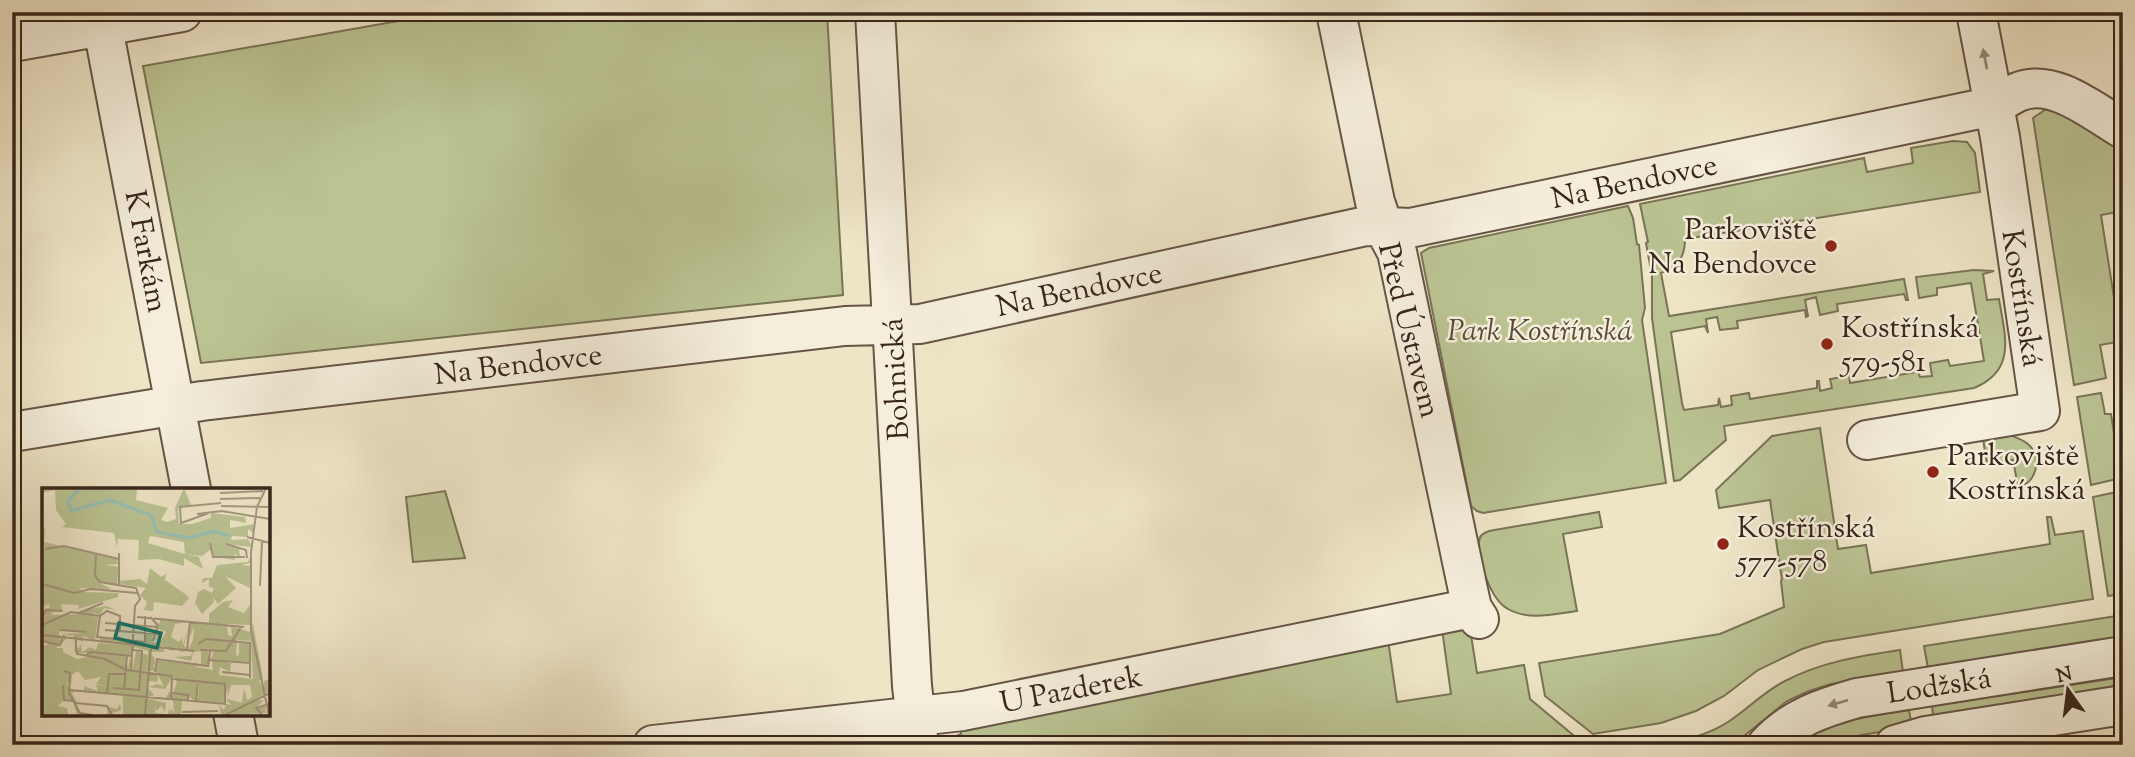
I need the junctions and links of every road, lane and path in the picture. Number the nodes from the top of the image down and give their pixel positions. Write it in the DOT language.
graph roads {
  1 [pos="182,12"];
  2 [pos="875,12"];
  3 [pos="1336,12"];
  4 [pos="1976,12"];
  5 [pos="102,19"];
  6 [pos="12,42"];
  7 [pos="1994,106"];
  8 [pos="2123,129"];
  9 [pos="1384,226"];
  10 [pos="892,325"];
  11 [pos="175,404"];
  12 [pos="12,432"];
  13 [pos="1867,440"];
  14 [pos="191,488"];
  15 [pos="1475,613"];
  16 [pos="2123,656"];
  17 [pos="2123,705"];
  18 [pos="233,715"];
  19 [pos="918,731"];
  20 [pos="239,745"];
  21 [pos="653,745"];
  22 [pos="1767,745"];
  23 [pos="1895,745"];
  1 -- 5 [label="street"];
  2 -- 10 [label="street, Bohnická"];
  3 -- 9 [label="street, Před Ústavem"];
  7 -- 4 [label="street, Kostřínská, one-way"];
  5 -- 6 [label="street"];
  5 -- 11 [label="street, K Farkám"];
  7 -- 8 [label="street, Na Bendovce"];
  7 -- 9 [label="street, Na Bendovce"];
  7 -- 13 [label="street, Kostřínská"];
  9 -- 10 [label="street, Na Bendovce"];
  9 -- 15 [label="street, Před Ústavem"];
  10 -- 11 [label="street, Na Bendovce"];
  10 -- 19 [label="street, Bohnická"];
  11 -- 12 [label="street, Na Bendovce"];
  11 -- 14 [label="street, K Farkám"];
  15 -- 19 [label="street, U Pazderek"];
  16 -- 22 [label="street, Lodžská, one-way"];
  17 -- 23 [label="street, Lodžská"];
  18 -- 20 [label="street"];
  19 -- 21 [label="street, U Pazderek"];
}
